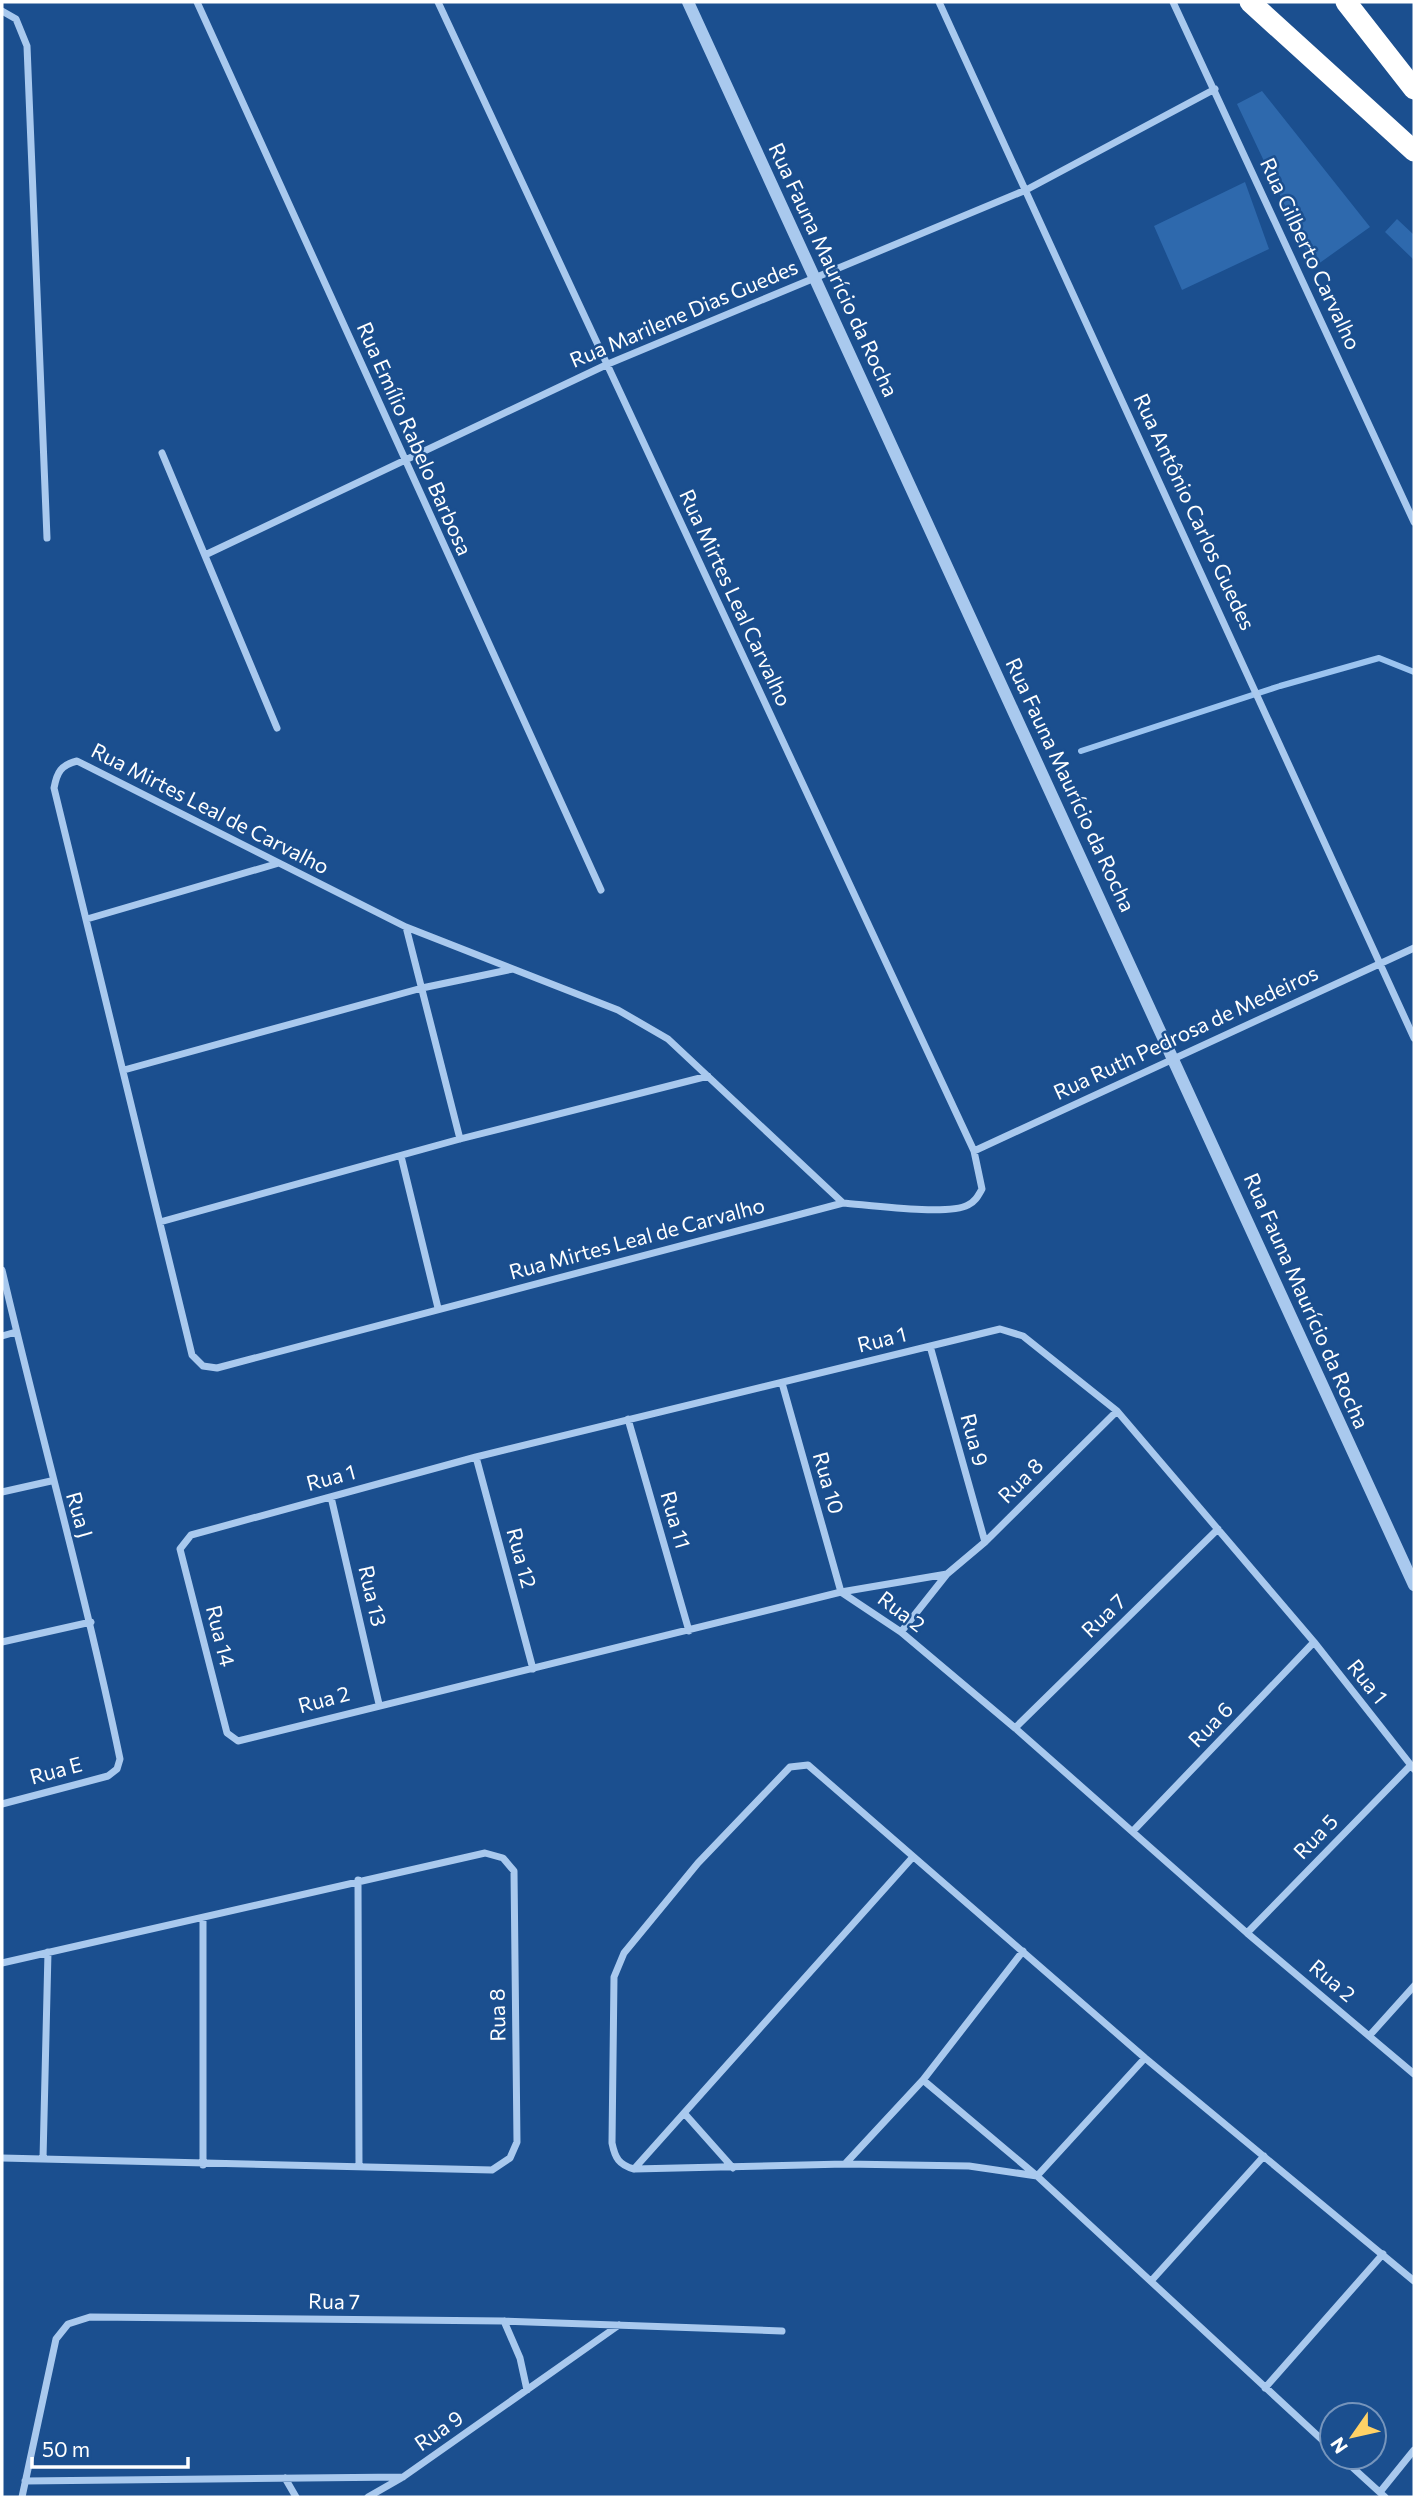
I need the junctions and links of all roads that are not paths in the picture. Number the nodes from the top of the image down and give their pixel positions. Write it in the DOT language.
graph roads {
  1 [pos="197,2"];
  2 [pos="438,2"];
  3 [pos="688,2"];
  4 [pos="939,2"];
  5 [pos="1173,2"];
  6 [pos="1250,2"];
  7 [pos="1346,2"];
  8 [pos="2,12"];
  9 [pos="1215,89"];
  10 [pos="1414,89"];
  11 [pos="1414,150"];
  12 [pos="1026,190"];
  13 [pos="816,277"];
  14 [pos="608,365"];
  15 [pos="162,453"];
  16 [pos="404,461"];
  17 [pos="1414,522"];
  18 [pos="47,538"];
  19 [pos="205,555"];
  20 [pos="277,728"];
  21 [pos="279,863"];
  22 [pos="601,890"];
  23 [pos="87,919"];
  24 [pos="406,927"];
  25 [pos="1414,948"];
  26 [pos="1380,964"];
  27 [pos="515,968"];
  28 [pos="422,988"];
  29 [pos="1414,1038"];
  30 [pos="1174,1057"];
  31 [pos="124,1070"];
  32 [pos="708,1076"];
  33 [pos="460,1139"];
  34 [pos="974,1151"];
  35 [pos="401,1156"];
  36 [pos="843,1203"];
  37 [pos="966,1207"];
  38 [pos="160,1222"];
  39 [pos="2,1270"];
  40 [pos="439,1308"];
  41 [pos="16,1332"];
  42 [pos="2,1336"];
  43 [pos="930,1346"];
  44 [pos="782,1383"];
  45 [pos="1117,1411"];
  46 [pos="628,1419"];
  47 [pos="476,1457"];
  48 [pos="51,1480"];
  49 [pos="2,1492"];
  50 [pos="331,1496"];
  51 [pos="1219,1529"];
  52 [pos="183,1541"];
  53 [pos="985,1542"];
  54 [pos="947,1574"];
  55 [pos="1414,1585"];
  56 [pos="841,1592"];
  57 [pos="91,1622"];
  58 [pos="689,1631"];
  59 [pos="901,1632"];
  60 [pos="2,1642"];
  61 [pos="1314,1643"];
  62 [pos="533,1669"];
  63 [pos="379,1704"];
  64 [pos="1015,1728"];
  65 [pos="231,1739"];
  66 [pos="1413,1767"];
  67 [pos="117,1769"];
  68 [pos="2,1804"];
  69 [pos="1133,1831"];
  70 [pos="912,1858"];
  71 [pos="358,1880"];
  72 [pos="203,1919"];
  73 [pos="1247,1933"];
  74 [pos="1023,1951"];
  75 [pos="48,1952"];
  76 [pos="2,1963"];
  77 [pos="1414,1986"];
  78 [pos="1370,2035"];
  79 [pos="1146,2058"];
  80 [pos="1414,2074"];
  81 [pos="923,2080"];
  82 [pos="685,2114"];
  83 [pos="1264,2156"];
  84 [pos="2,2158"];
  85 [pos="43,2158"];
  86 [pos="845,2164"];
  87 [pos="203,2165"];
  88 [pos="359,2167"];
  89 [pos="733,2168"];
  90 [pos="634,2169"];
  91 [pos="1037,2176"];
  92 [pos="1383,2254"];
  93 [pos="1152,2280"];
  94 [pos="1414,2281"];
  95 [pos="504,2321"];
  96 [pos="619,2325"];
  97 [pos="782,2331"];
  98 [pos="1265,2388"];
  99 [pos="527,2390"];
  100 [pos="1318,2436"];
  101 [pos="1414,2450"];
  102 [pos="1356,2471"];
  103 [pos="402,2477"];
  104 [pos="285,2478"];
  105 [pos="26,2481"];
  106 [pos="1382,2495"];
  107 [pos="22,2497"];
  108 [pos="296,2497"];
  109 [pos="369,2497"];
  1 -- 16 [label="street, Rua Emílio Rabelo Barbosa"];
  2 -- 14 [label="street, Rua Mirtes Leal Carvalho"];
  3 -- 13 [label="street, Rua Fauna Maurício da Rocha"];
  4 -- 12 [label="street, Rua Antônio Carlos Guedes"];
  5 -- 9 [label="street, Rua Gilberto Carvalho"];
  6 -- 11 [label="highway"];
  7 -- 10 [label="highway"];
  8 -- 18 [label="street"];
  9 -- 12 [label="street, Rua Marilene Dias Guedes"];
  9 -- 17 [label="street, Rua Gilberto Carvalho"];
  12 -- 13 [label="street, Rua Marilene Dias Guedes"];
  12 -- 26 [label="street, Rua Antônio Carlos Guedes"];
  13 -- 14 [label="street, Rua Marilene Dias Guedes"];
  13 -- 30 [label="street, Rua Fauna Maurício da Rocha"];
  14 -- 16 [label="street, Rua Marilene Dias Guedes"];
  14 -- 34 [label="street, Rua Mirtes Leal Carvalho"];
  15 -- 19 [label="street"];
  16 -- 19 [label="street, Rua Marilene Dias Guedes"];
  16 -- 22 [label="street, Rua Emílio Rabelo Barbosa"];
  19 -- 20 [label="street"];
  21 -- 23 [label="street"];
  21 -- 23 [label="street, Rua Mirtes Leal de Carvalho"];
  21 -- 24 [label="street, Rua Mirtes Leal de Carvalho"];
  23 -- 31 [label="street, Rua Mirtes Leal de Carvalho"];
  24 -- 27 [label="street, Rua Mirtes Leal de Carvalho"];
  24 -- 28 [label="street"];
  25 -- 26 [label="street, Rua Ruth Pedrosa de Medeiros"];
  26 -- 29 [label="street, Rua Antônio Carlos Guedes"];
  26 -- 30 [label="street, Rua Ruth Pedrosa de Medeiros"];
  27 -- 28 [label="street"];
  27 -- 32 [label="street, Rua Mirtes Leal de Carvalho"];
  28 -- 31 [label="street"];
  28 -- 33 [label="street"];
  30 -- 34 [label="street, Rua Ruth Pedrosa de Medeiros"];
  30 -- 55 [label="street, Rua Fauna Maurício da Rocha"];
  31 -- 38 [label="street, Rua Mirtes Leal de Carvalho"];
  32 -- 33 [label="street"];
  32 -- 36 [label="street, Rua Mirtes Leal de Carvalho"];
  33 -- 35 [label="street"];
  34 -- 37 [label="street, Rua Mirtes Leal Carvalho"];
  35 -- 38 [label="street"];
  35 -- 40 [label="street"];
  36 -- 37 [label="street, Rua Mirtes Leal de Carvalho"];
  36 -- 40 [label="street, Rua Mirtes Leal de Carvalho"];
  38 -- 40 [label="street, Rua Mirtes Leal de Carvalho"];
  39 -- 41 [label="street, Rua J"];
  41 -- 42 [label="street"];
  41 -- 48 [label="street, Rua J"];
  43 -- 44 [label="street, Rua 1"];
  43 -- 45 [label="street, Rua 1"];
  43 -- 53 [label="street, Rua 9"];
  44 -- 46 [label="street, Rua 1"];
  44 -- 56 [label="street, Rua 10"];
  45 -- 51 [label="street, Rua 1"];
  45 -- 53 [label="street, Rua 8"];
  46 -- 47 [label="street, Rua 1"];
  46 -- 58 [label="street, Rua 11"];
  47 -- 50 [label="street, Rua 1"];
  47 -- 62 [label="street, Rua 12"];
  48 -- 49 [label="street"];
  48 -- 57 [label="street, Rua J"];
  50 -- 52 [label="street, Rua 1"];
  50 -- 63 [label="street, Rua 13"];
  51 -- 61 [label="street, Rua 1"];
  51 -- 64 [label="street, Rua 7"];
  52 -- 65 [label="street, Rua 14"];
  53 -- 54 [label="street, Rua 8"];
  54 -- 56 [label="street"];
  54 -- 59 [label="street, Rua 8"];
  56 -- 58 [label="street, Rua 2"];
  56 -- 59 [label="street, Rua 2"];
  57 -- 60 [label="street"];
  57 -- 67 [label="street, Rua J"];
  58 -- 62 [label="street, Rua 2"];
  59 -- 64 [label="street, Rua 2"];
  61 -- 66 [label="street, Rua 1"];
  61 -- 69 [label="street, Rua 6"];
  62 -- 63 [label="street, Rua 2"];
  63 -- 65 [label="street, Rua 2"];
  64 -- 69 [label="street, Rua 2"];
  66 -- 73 [label="street, Rua 5"];
  67 -- 68 [label="street, Rua E"];
  69 -- 73 [label="street, Rua 2"];
  70 -- 74 [label="street"];
  70 -- 82 [label="street"];
  70 -- 90 [label="street"];
  71 -- 72 [label="street"];
  71 -- 88 [label="street"];
  71 -- 88 [label="street, Rua 8"];
  72 -- 75 [label="street"];
  72 -- 87 [label="street"];
  73 -- 78 [label="street, Rua 2"];
  74 -- 79 [label="street"];
  74 -- 81 [label="street"];
  75 -- 76 [label="street"];
  75 -- 85 [label="street"];
  77 -- 78 [label="street"];
  78 -- 80 [label="street, Rua 2"];
  79 -- 83 [label="street"];
  79 -- 91 [label="street"];
  81 -- 86 [label="street"];
  81 -- 91 [label="street"];
  82 -- 89 [label="street"];
  82 -- 90 [label="street"];
  83 -- 92 [label="street"];
  83 -- 93 [label="street"];
  84 -- 85 [label="street"];
  85 -- 87 [label="street"];
  86 -- 89 [label="street"];
  86 -- 91 [label="street"];
  87 -- 88 [label="street"];
  89 -- 90 [label="street"];
  91 -- 93 [label="street"];
  92 -- 94 [label="street"];
  92 -- 98 [label="street"];
  93 -- 98 [label="street"];
  95 -- 96 [label="street, Rua 7"];
  95 -- 99 [label="street"];
  95 -- 105 [label="street, Rua 7"];
  96 -- 97 [label="street, Rua 7"];
  96 -- 99 [label="street, Rua 9"];
  98 -- 100 [label="street"];
  99 -- 103 [label="street, Rua 9"];
  101 -- 106 [label="street"];
  102 -- 106 [label="street"];
  103 -- 104 [label="street"];
  103 -- 109 [label="street, Rua 9"];
  104 -- 105 [label="street"];
  104 -- 108 [label="street"];
  105 -- 107 [label="street, Rua 7"];
}
